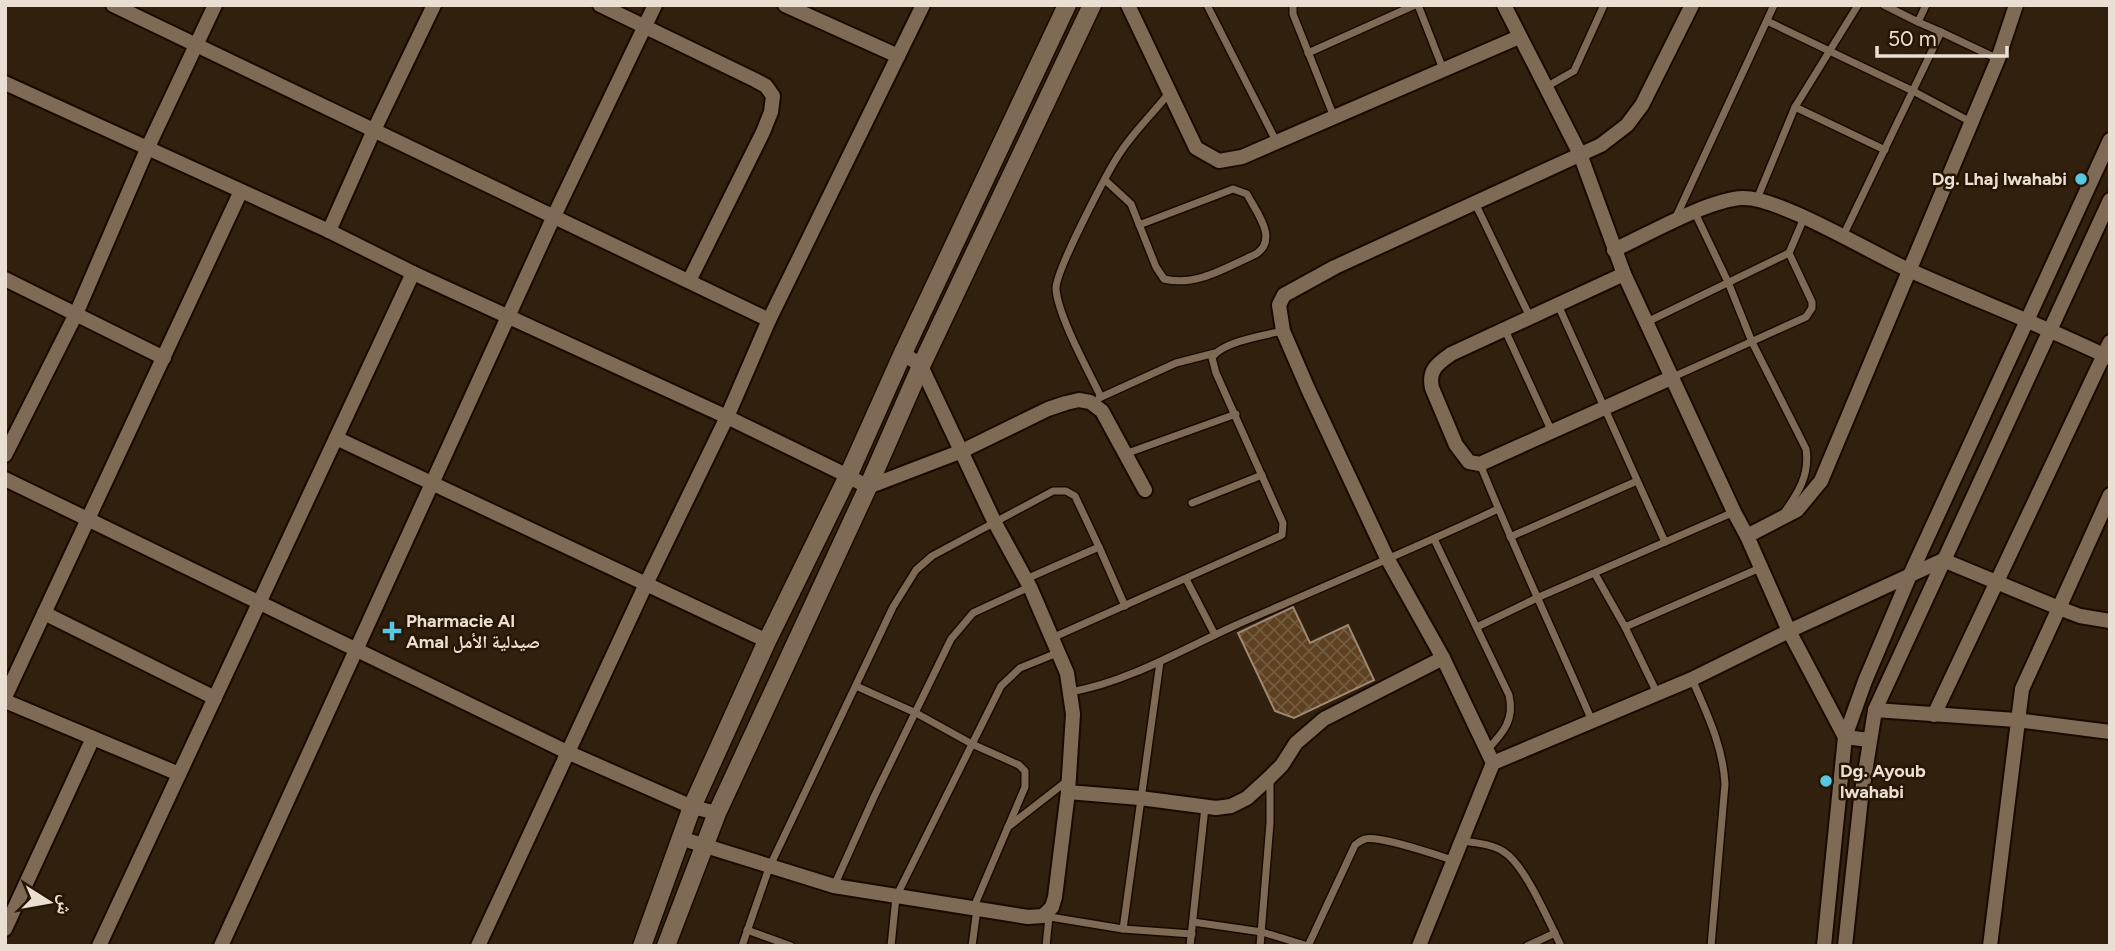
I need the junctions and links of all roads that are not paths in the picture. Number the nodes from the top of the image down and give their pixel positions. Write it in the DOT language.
graph roads {
  1 [pos="113,5"];
  2 [pos="215,5"];
  3 [pos="434,5"];
  4 [pos="600,5"];
  5 [pos="655,5"];
  6 [pos="785,5"];
  7 [pos="923,5"];
  8 [pos="1067,5"];
  9 [pos="1092,5"];
  10 [pos="1207,5"];
  11 [pos="1293,5"];
  12 [pos="1416,5"];
  13 [pos="1504,5"];
  14 [pos="1604,5"];
  15 [pos="1692,5"];
  16 [pos="1858,5"];
  17 [pos="1884,5"];
  18 [pos="1926,5"];
  19 [pos="2016,5"];
  20 [pos="1130,6"];
  21 [pos="1773,6"];
  22 [pos="1767,22"];
  23 [pos="1918,22"];
  24 [pos="645,26"];
  25 [pos="1941,32"];
  26 [pos="1519,37"];
  27 [pos="197,44"];
  28 [pos="1830,52"];
  29 [pos="1308,53"];
  30 [pos="898,57"];
  31 [pos="1998,58"];
  32 [pos="1443,69"];
  33 [pos="5,83"];
  34 [pos="1546,88"];
  35 [pos="1913,91"];
  36 [pos="1170,92"];
  37 [pos="1795,107"];
  38 [pos="1334,117"];
  39 [pos="1971,122"];
  40 [pos="374,130"];
  41 [pos="2110,140"];
  42 [pos="1276,141"];
  43 [pos="148,147"];
  44 [pos="1885,150"];
  45 [pos="1580,154"];
  46 [pos="1105,180"];
  47 [pos="241,191"];
  48 [pos="1757,199"];
  49 [pos="2110,200"];
  50 [pos="1475,202"];
  51 [pos="1695,213"];
  52 [pos="554,216"];
  53 [pos="1804,218"];
  54 [pos="1674,223"];
  55 [pos="1139,225"];
  56 [pos="329,231"];
  57 [pos="1842,237"];
  58 [pos="1614,250"];
  59 [pos="1789,253"];
  60 [pos="1909,270"];
  61 [pos="413,273"];
  62 [pos="1624,274"];
  63 [pos="5,279"];
  64 [pos="689,281"];
  65 [pos="1728,282"];
  66 [pos="1558,305"];
  67 [pos="76,314"];
  68 [pos="509,316"];
  69 [pos="1530,317"];
  70 [pos="769,320"];
  71 [pos="2029,320"];
  72 [pos="1646,322"];
  73 [pos="2050,329"];
  74 [pos="1505,330"];
  75 [pos="1283,331"];
  76 [pos="1752,342"];
  77 [pos="2108,352"];
  78 [pos="903,353"];
  79 [pos="1215,353"];
  80 [pos="164,358"];
  81 [pos="922,366"];
  82 [pos="1674,377"];
  83 [pos="1096,400"];
  84 [pos="1604,408"];
  85 [pos="1236,414"];
  86 [pos="727,417"];
  87 [pos="1552,432"];
  88 [pos="336,438"];
  89 [pos="962,450"];
  90 [pos="1125,454"];
  91 [pos="5,455"];
  92 [pos="1480,464"];
  93 [pos="848,475"];
  94 [pos="1262,475"];
  95 [pos="5,479"];
  96 [pos="1637,481"];
  97 [pos="433,483"];
  98 [pos="868,488"];
  99 [pos="1145,490"];
  100 [pos="2110,495"];
  101 [pos="1192,503"];
  102 [pos="1498,509"];
  103 [pos="1734,512"];
  104 [pos="88,520"];
  105 [pos="1779,520"];
  106 [pos="995,523"];
  107 [pos="1747,536"];
  108 [pos="1510,537"];
  109 [pos="1434,539"];
  110 [pos="1665,542"];
  111 [pos="1099,547"];
  112 [pos="1387,558"];
  113 [pos="1943,560"];
  114 [pos="1760,568"];
  115 [pos="1595,574"];
  116 [pos="1910,575"];
  117 [pos="1185,579"];
  118 [pos="1996,581"];
  119 [pos="1028,583"];
  120 [pos="646,584"];
  121 [pos="1539,597"];
  122 [pos="259,603"];
  123 [pos="1125,606"];
  124 [pos="2059,608"];
  125 [pos="44,613"];
  126 [pos="2110,621"];
  127 [pos="1477,627"];
  128 [pos="1625,627"];
  129 [pos="1789,631"];
  130 [pos="1215,635"];
  131 [pos="1051,638"];
  132 [pos="767,641"];
  133 [pos="357,650"];
  134 [pos="1057,653"];
  135 [pos="1443,657"];
  136 [pos="1160,662"];
  137 [pos="1692,680"];
  138 [pos="856,686"];
  139 [pos="1071,692"];
  140 [pos="1658,694"];
  141 [pos="215,698"];
  142 [pos="5,699"];
  143 [pos="1875,710"];
  144 [pos="916,713"];
  145 [pos="1934,715"];
  146 [pos="2016,720"];
  147 [pos="1593,721"];
  148 [pos="2110,732"];
  149 [pos="1845,737"];
  150 [pos="93,738"];
  151 [pos="1869,740"];
  152 [pos="972,744"];
  153 [pos="567,752"];
  154 [pos="1490,757"];
  155 [pos="179,774"];
  156 [pos="1269,778"];
  157 [pos="1068,786"];
  158 [pos="1140,798"];
  159 [pos="692,807"];
  160 [pos="1205,807"];
  161 [pos="717,813"];
  162 [pos="1007,827"];
  163 [pos="680,838"];
  164 [pos="1462,841"];
  165 [pos="702,846"];
  166 [pos="1454,860"];
  167 [pos="769,867"];
  168 [pos="834,886"];
  169 [pos="896,897"];
  170 [pos="975,909"];
  171 [pos="1046,917"];
  172 [pos="1194,922"];
  173 [pos="5,929"];
  174 [pos="1123,929"];
  175 [pos="747,930"];
  176 [pos="1262,932"];
  177 [pos="1555,933"];
  178 [pos="1192,934"];
  179 [pos="99,946"];
  180 [pos="221,946"];
  181 [pos="478,946"];
  182 [pos="642,946"];
  183 [pos="666,946"];
  184 [pos="742,946"];
  185 [pos="791,946"];
  186 [pos="891,946"];
  187 [pos="972,946"];
  188 [pos="1046,946"];
  189 [pos="1190,946"];
  190 [pos="1261,946"];
  191 [pos="1419,946"];
  192 [pos="1527,946"];
  193 [pos="1562,946"];
  194 [pos="1711,946"];
  195 [pos="1824,946"];
  196 [pos="1845,946"];
  197 [pos="1990,946"];
  1 -- 27 [label="street"];
  2 -- 27 [label="street"];
  3 -- 40 [label="street"];
  4 -- 24 [label="street"];
  5 -- 24 [label="street"];
  6 -- 30 [label="street"];
  7 -- 30 [label="street"];
  8 -- 78 [label="main road"];
  9 -- 81 [label="main road"];
  10 -- 42 [label="lane"];
  11 -- 29 [label="lane"];
  12 -- 29 [label="lane"];
  12 -- 32 [label="lane"];
  13 -- 26 [label="street"];
  14 -- 34 [label="lane"];
  15 -- 45 [label="street"];
  16 -- 28 [label="lane"];
  17 -- 23 [label="lane"];
  18 -- 23 [label="lane"];
  19 -- 31 [label="street"];
  20 -- 36 [label="street"];
  21 -- 22 [label="lane"];
  22 -- 28 [label="lane"];
  22 -- 54 [label="lane"];
  23 -- 25 [label="lane"];
  24 -- 52 [label="street"];
  24 -- 64 [label="street"];
  25 -- 31 [label="lane"];
  25 -- 35 [label="lane"];
  26 -- 32 [label="street"];
  26 -- 34 [label="street"];
  27 -- 40 [label="street"];
  27 -- 43 [label="street"];
  28 -- 35 [label="lane"];
  28 -- 37 [label="lane"];
  29 -- 38 [label="lane"];
  30 -- 70 [label="street"];
  31 -- 39 [label="street"];
  32 -- 38 [label="street"];
  33 -- 43 [label="street"];
  34 -- 45 [label="street"];
  35 -- 39 [label="lane"];
  35 -- 44 [label="lane"];
  36 -- 42 [label="street"];
  36 -- 46 [label="lane"];
  37 -- 44 [label="lane"];
  37 -- 48 [label="lane"];
  38 -- 42 [label="street"];
  39 -- 60 [label="street"];
  40 -- 52 [label="street"];
  40 -- 56 [label="street"];
  41 -- 71 [label="street"];
  43 -- 47 [label="street"];
  43 -- 67 [label="street"];
  44 -- 57 [label="lane"];
  45 -- 50 [label="street"];
  45 -- 58 [label="street"];
  46 -- 55 [label="lane"];
  46 -- 83 [label="lane"];
  47 -- 56 [label="street"];
  47 -- 80 [label="street"];
  48 -- 51 [label="street"];
  48 -- 53 [label="street"];
  49 -- 73 [label="street"];
  50 -- 69 [label="lane"];
  50 -- 75 [label="street"];
  51 -- 54 [label="street"];
  51 -- 65 [label="lane"];
  52 -- 64 [label="street"];
  52 -- 68 [label="street"];
  53 -- 57 [label="street"];
  53 -- 59 [label="lane"];
  54 -- 58 [label="street"];
  55 -- 55 [label="lane"];
  56 -- 61 [label="street"];
  57 -- 60 [label="street"];
  58 -- 62 [label="street"];
  59 -- 65 [label="lane"];
  59 -- 76 [label="lane"];
  60 -- 71 [label="street"];
  60 -- 105 [label="street"];
  61 -- 68 [label="street"];
  61 -- 88 [label="street"];
  62 -- 66 [label="street"];
  62 -- 72 [label="street"];
  63 -- 67 [label="street"];
  64 -- 70 [label="street"];
  65 -- 72 [label="lane"];
  65 -- 76 [label="lane"];
  66 -- 69 [label="street"];
  66 -- 84 [label="lane"];
  67 -- 80 [label="street"];
  67 -- 91 [label="street"];
  68 -- 86 [label="street"];
  68 -- 97 [label="street"];
  69 -- 74 [label="street"];
  70 -- 86 [label="street"];
  71 -- 73 [label="street"];
  71 -- 116 [label="street"];
  72 -- 82 [label="street"];
  73 -- 77 [label="street"];
  73 -- 113 [label="street"];
  74 -- 87 [label="lane"];
  74 -- 92 [label="street"];
  75 -- 79 [label="lane"];
  75 -- 112 [label="street"];
  76 -- 82 [label="lane"];
  76 -- 105 [label="lane"];
  77 -- 118 [label="street"];
  78 -- 81 [label="street"];
  78 -- 93 [label="main road"];
  79 -- 83 [label="lane"];
  79 -- 85 [label="lane"];
  80 -- 104 [label="street"];
  81 -- 89 [label="street"];
  81 -- 98 [label="main road"];
  82 -- 84 [label="street"];
  82 -- 103 [label="street"];
  83 -- 89 [label="street"];
  83 -- 90 [label="street"];
  84 -- 87 [label="street"];
  84 -- 96 [label="lane"];
  85 -- 90 [label="lane"];
  85 -- 94 [label="lane"];
  86 -- 93 [label="street"];
  86 -- 120 [label="street"];
  87 -- 92 [label="street"];
  88 -- 97 [label="street"];
  88 -- 122 [label="street"];
  89 -- 98 [label="street"];
  89 -- 106 [label="street"];
  90 -- 99 [label="street"];
  92 -- 102 [label="lane"];
  93 -- 98 [label="street"];
  93 -- 132 [label="main road"];
  94 -- 101 [label="lane"];
  94 -- 117 [label="lane"];
  95 -- 104 [label="street"];
  96 -- 108 [label="lane"];
  96 -- 110 [label="lane"];
  97 -- 120 [label="street"];
  97 -- 133 [label="street"];
  98 -- 161 [label="main road"];
  100 -- 124 [label="street"];
  102 -- 108 [label="lane"];
  102 -- 109 [label="lane"];
  103 -- 107 [label="street"];
  103 -- 110 [label="lane"];
  104 -- 122 [label="street"];
  104 -- 125 [label="street"];
  105 -- 107 [label="street"];
  106 -- 111 [label="lane"];
  106 -- 119 [label="street"];
  106 -- 138 [label="lane"];
  107 -- 114 [label="street"];
  108 -- 121 [label="lane"];
  109 -- 112 [label="lane"];
  109 -- 127 [label="lane"];
  110 -- 115 [label="lane"];
  111 -- 119 [label="lane"];
  111 -- 123 [label="lane"];
  112 -- 130 [label="lane"];
  112 -- 135 [label="street"];
  113 -- 116 [label="street"];
  113 -- 118 [label="street"];
  113 -- 143 [label="street"];
  114 -- 128 [label="lane"];
  114 -- 129 [label="street"];
  115 -- 121 [label="lane"];
  115 -- 128 [label="lane"];
  116 -- 129 [label="street"];
  116 -- 149 [label="street"];
  117 -- 123 [label="lane"];
  117 -- 130 [label="lane"];
  118 -- 124 [label="street"];
  118 -- 145 [label="street"];
  119 -- 131 [label="street"];
  119 -- 144 [label="lane"];
  120 -- 132 [label="street"];
  120 -- 153 [label="street"];
  121 -- 127 [label="lane"];
  121 -- 147 [label="lane"];
  122 -- 133 [label="street"];
  122 -- 141 [label="street"];
  123 -- 131 [label="lane"];
  124 -- 126 [label="street"];
  124 -- 146 [label="street"];
  125 -- 141 [label="street"];
  125 -- 142 [label="street"];
  127 -- 154 [label="lane"];
  128 -- 140 [label="lane"];
  129 -- 137 [label="street"];
  129 -- 149 [label="street"];
  130 -- 136 [label="lane"];
  131 -- 134 [label="street"];
  132 -- 159 [label="main road"];
  133 -- 153 [label="street"];
  133 -- 180 [label="street"];
  134 -- 139 [label="street"];
  134 -- 152 [label="lane"];
  135 -- 154 [label="street"];
  135 -- 156 [label="street"];
  136 -- 139 [label="lane"];
  136 -- 158 [label="lane"];
  137 -- 140 [label="street"];
  137 -- 194 [label="lane"];
  138 -- 144 [label="lane"];
  138 -- 167 [label="lane"];
  139 -- 157 [label="street"];
  140 -- 147 [label="street"];
  141 -- 155 [label="street"];
  142 -- 150 [label="street"];
  143 -- 145 [label="street"];
  143 -- 151 [label="street"];
  144 -- 152 [label="lane"];
  144 -- 168 [label="lane"];
  145 -- 146 [label="street"];
  146 -- 148 [label="street"];
  146 -- 197 [label="street"];
  147 -- 154 [label="street"];
  149 -- 151 [label="street"];
  149 -- 195 [label="street"];
  150 -- 155 [label="street"];
  150 -- 173 [label="street"];
  151 -- 196 [label="street"];
  152 -- 162 [label="lane"];
  152 -- 169 [label="lane"];
  153 -- 159 [label="street"];
  153 -- 181 [label="street"];
  154 -- 164 [label="street"];
  155 -- 179 [label="street"];
  156 -- 160 [label="street"];
  156 -- 176 [label="lane"];
  157 -- 158 [label="street"];
  157 -- 162 [label="lane"];
  157 -- 171 [label="street"];
  158 -- 160 [label="street"];
  158 -- 174 [label="lane"];
  159 -- 161 [label="street"];
  159 -- 163 [label="main road"];
  160 -- 172 [label="lane"];
  161 -- 165 [label="main road"];
  162 -- 170 [label="lane"];
  163 -- 165 [label="street"];
  163 -- 182 [label="main road"];
  164 -- 166 [label="street"];
  164 -- 177 [label="lane"];
  165 -- 167 [label="street"];
  165 -- 183 [label="main road"];
  166 -- 176 [label="lane"];
  166 -- 191 [label="street"];
  167 -- 168 [label="street"];
  167 -- 175 [label="lane"];
  168 -- 169 [label="street"];
  169 -- 170 [label="street"];
  169 -- 186 [label="lane"];
  170 -- 171 [label="street"];
  170 -- 187 [label="lane"];
  171 -- 174 [label="lane"];
  171 -- 188 [label="lane"];
  172 -- 176 [label="lane"];
  172 -- 178 [label="lane"];
  174 -- 178 [label="lane"];
  175 -- 184 [label="lane"];
  175 -- 185 [label="lane"];
  176 -- 190 [label="lane"];
  177 -- 192 [label="lane"];
  177 -- 193 [label="lane"];
  178 -- 189 [label="lane"];
}
